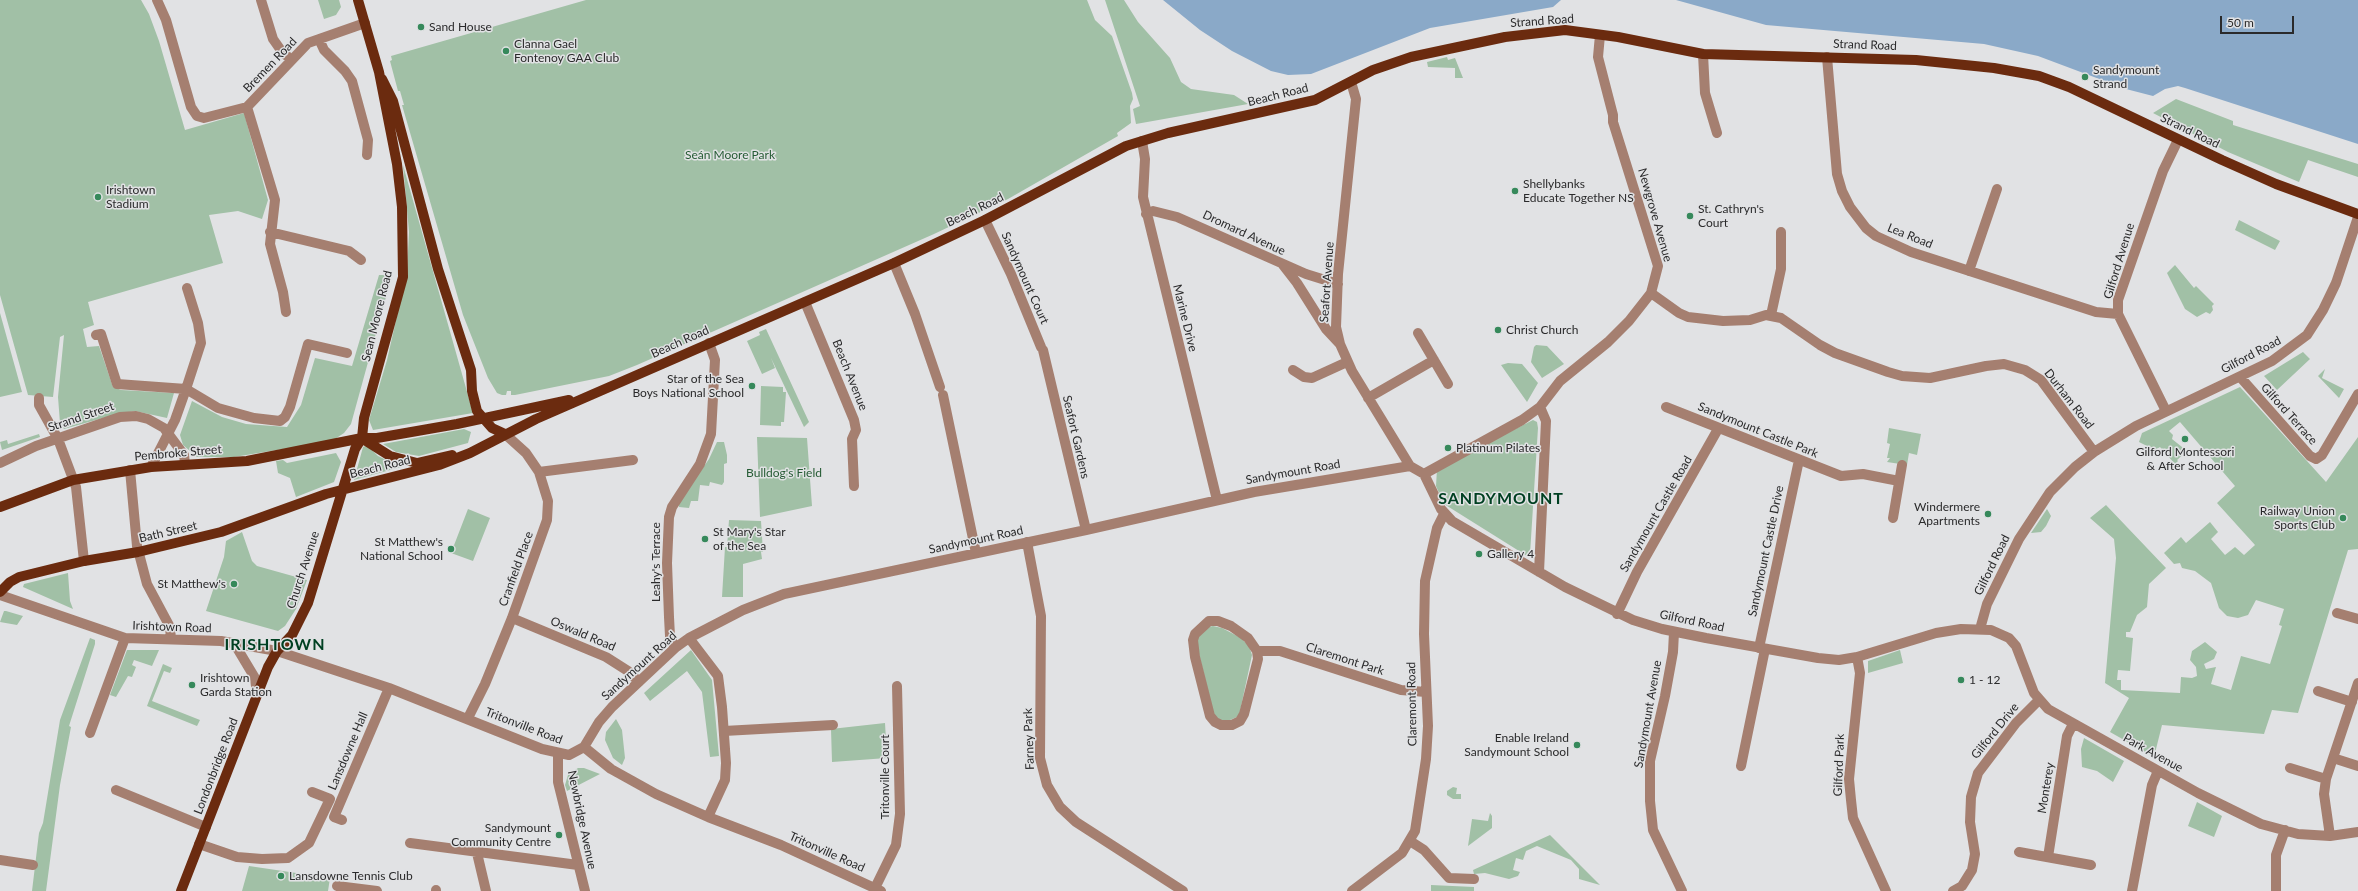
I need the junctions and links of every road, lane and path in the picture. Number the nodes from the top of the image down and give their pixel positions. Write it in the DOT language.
graph roads {
  1 [pos="157,0"];
  2 [pos="261,0"];
  3 [pos="358,0"];
  4 [pos="365,23"];
  5 [pos="1600,35"];
  6 [pos="319,39"];
  7 [pos="1703,54"];
  8 [pos="1827,57"];
  9 [pos="292,60"];
  10 [pos="379,72"];
  11 [pos="1351,82"];
  12 [pos="247,107"];
  13 [pos="1717,133"];
  14 [pos="2178,140"];
  15 [pos="1142,142"];
  16 [pos="367,155"];
  17 [pos="1997,189"];
  18 [pos="1146,214"];
  19 [pos="2358,216"];
  20 [pos="985,220"];
  21 [pos="270,232"];
  22 [pos="1781,232"];
  23 [pos="361,260"];
  24 [pos="894,263"];
  25 [pos="1282,264"];
  26 [pos="1969,270"];
  27 [pos="1338,284"];
  28 [pos="187,288"];
  29 [pos="1651,293"];
  30 [pos="805,302"];
  31 [pos="286,312"];
  32 [pos="2118,314"];
  33 [pos="1771,315"];
  34 [pos="1418,333"];
  35 [pos="96,336"];
  36 [pos="709,343"];
  37 [pos="1340,344"];
  38 [pos="1042,348"];
  39 [pos="347,353"];
  40 [pos="1434,360"];
  41 [pos="1347,362"];
  42 [pos="1292,370"];
  43 [pos="2241,378"];
  44 [pos="1448,384"];
  45 [pos="617,385"];
  46 [pos="186,389"];
  47 [pos="2358,394"];
  48 [pos="39,398"];
  49 [pos="1368,398"];
  50 [pos="1540,407"];
  51 [pos="1666,407"];
  52 [pos="2166,410"];
  53 [pos="482,417"];
  54 [pos="1718,429"];
  55 [pos="168,434"];
  56 [pos="505,434"];
  57 [pos="362,438"];
  58 [pos="58,439"];
  59 [pos="2094,452"];
  60 [pos="470,453"];
  61 [pos="632,460"];
  62 [pos="1799,460"];
  63 [pos="0,462"];
  64 [pos="185,464"];
  65 [pos="1902,465"];
  66 [pos="1410,466"];
  67 [pos="152,467"];
  68 [pos="130,470"];
  69 [pos="539,472"];
  70 [pos="1424,474"];
  71 [pos="73,480"];
  72 [pos="1899,481"];
  73 [pos="854,486"];
  74 [pos="342,490"];
  75 [pos="1217,500"];
  76 [pos="0,507"];
  77 [pos="1444,514"];
  78 [pos="1893,518"];
  79 [pos="1086,530"];
  80 [pos="1027,542"];
  81 [pos="138,552"];
  82 [pos="976,553"];
  83 [pos="84,561"];
  84 [pos="1538,572"];
  85 [pos="0,593"];
  86 [pos="2338,613"];
  87 [pos="1618,614"];
  88 [pos="512,618"];
  89 [pos="2358,619"];
  90 [pos="1980,629"];
  91 [pos="1674,632"];
  92 [pos="125,638"];
  93 [pos="689,638"];
  94 [pos="171,639"];
  95 [pos="234,642"];
  96 [pos="675,648"];
  97 [pos="1762,648"];
  98 [pos="277,651"];
  99 [pos="1257,651"];
  100 [pos="1857,657"];
  101 [pos="639,682"];
  102 [pos="2358,683"];
  103 [pos="897,686"];
  104 [pos="389,688"];
  105 [pos="1426,692"];
  106 [pos="2318,692"];
  107 [pos="257,695"];
  108 [pos="2039,700"];
  109 [pos="2352,702"];
  110 [pos="468,718"];
  111 [pos="833,724"];
  112 [pos="2073,724"];
  113 [pos="724,731"];
  114 [pos="90,733"];
  115 [pos="584,747"];
  116 [pos="558,754"];
  117 [pos="2333,758"];
  118 [pos="1741,766"];
  119 [pos="2358,766"];
  120 [pos="2290,768"];
  121 [pos="2158,771"];
  122 [pos="2326,779"];
  123 [pos="116,790"];
  124 [pos="312,792"];
  125 [pos="708,817"];
  126 [pos="342,820"];
  127 [pos="206,827"];
  128 [pos="2285,830"];
  129 [pos="2358,832"];
  130 [pos="2330,836"];
  131 [pos="1410,841"];
  132 [pos="410,843"];
  133 [pos="199,844"];
  134 [pos="2019,852"];
  135 [pos="477,853"];
  136 [pos="2048,857"];
  137 [pos="0,860"];
  138 [pos="33,865"];
  139 [pos="578,865"];
  140 [pos="2091,865"];
  141 [pos="1474,879"];
  142 [pos="337,886"];
  143 [pos="878,889"];
  144 [pos="181,891"];
  145 [pos="377,891"];
  146 [pos="486,891"];
  147 [pos="585,891"];
  148 [pos="1183,891"];
  149 [pos="1352,891"];
  150 [pos="1682,891"];
  151 [pos="1886,891"];
  152 [pos="1953,891"];
  153 [pos="2132,891"];
  154 [pos="2276,891"];
  1 -- 12 [label="street, Bremen Road"];
  2 -- 9 [label="street"];
  3 -- 4 [label="main road, Sean Moore Road"];
  4 -- 6 [label="street, Bremen Road"];
  4 -- 10 [label="main road, Sean Moore Road"];
  5 -- 7 [label="main road, Strand Road"];
  5 -- 11 [label="main road, Strand Road"];
  5 -- 29 [label="street, Newgrove Avenue"];
  6 -- 9 [label="street, Bremen Road"];
  6 -- 16 [label="street"];
  7 -- 8 [label="main road, Strand Road"];
  7 -- 13 [label="street"];
  8 -- 14 [label="main road, Strand Road"];
  8 -- 26 [label="street, Lea Road"];
  9 -- 12 [label="street, Bremen Road"];
  10 -- 53 [label="main road, Sean Moore Road"];
  10 -- 57 [label="main road, Sean Moore Road"];
  11 -- 15 [label="main road, Beach Road"];
  11 -- 27 [label="street, Seafort Avenue"];
  12 -- 21 [label="street"];
  14 -- 19 [label="main road, Strand Road"];
  14 -- 32 [label="street, Gilford Avenue"];
  15 -- 18 [label="street, Marine Drive"];
  15 -- 20 [label="main road, Beach Road"];
  17 -- 26 [label="street"];
  18 -- 25 [label="street, Dromard Avenue"];
  18 -- 75 [label="street, Marine Drive"];
  19 -- 43 [label="street, Gilford Road"];
  20 -- 24 [label="main road, Beach Road"];
  20 -- 38 [label="street, Sandymount Court"];
  21 -- 23 [label="street"];
  21 -- 31 [label="street"];
  22 -- 33 [label="street"];
  24 -- 30 [label="main road, Beach Road"];
  24 -- 82 [label="street"];
  25 -- 27 [label="street"];
  25 -- 37 [label="street, Dromard Avenue"];
  26 -- 32 [label="street, Lea Road"];
  27 -- 37 [label="street, Seafort Avenue"];
  28 -- 46 [label="street"];
  29 -- 33 [label="street"];
  29 -- 50 [label="street, Newgrove Avenue"];
  30 -- 36 [label="main road, Beach Road"];
  30 -- 73 [label="street, Beach Avenue"];
  32 -- 52 [label="street, Gilford Avenue"];
  33 -- 59 [label="street, Durham Road"];
  34 -- 40 [label="street"];
  35 -- 46 [label="street"];
  36 -- 45 [label="main road, Beach Road"];
  36 -- 96 [label="street, Leahy's Terrace"];
  37 -- 41 [label="street, Seafort Avenue"];
  38 -- 79 [label="street, Seafort Gardens"];
  39 -- 46 [label="street"];
  40 -- 44 [label="street"];
  40 -- 49 [label="street"];
  41 -- 42 [label="street"];
  41 -- 49 [label="street, Seafort Avenue"];
  43 -- 47 [label="street, Gilford Terrace"];
  43 -- 52 [label="street, Gilford Road"];
  45 -- 53 [label="main road, Beach Road"];
  45 -- 56 [label="main road, Beach Road"];
  46 -- 55 [label="street"];
  48 -- 58 [label="street"];
  49 -- 66 [label="street, Seafort Avenue"];
  50 -- 70 [label="street, Newgrove Avenue"];
  50 -- 84 [label="street"];
  51 -- 54 [label="street, Sandymount Castle Park"];
  52 -- 59 [label="street, Gilford Road"];
  53 -- 56 [label="main road, Sean Moore Road"];
  53 -- 57 [label="main road, Beach Road"];
  54 -- 62 [label="street, Sandymount Castle Park"];
  54 -- 87 [label="street, Sandymount Castle Road"];
  55 -- 58 [label="street, Strand Street"];
  55 -- 64 [label="street, Strand Street"];
  55 -- 67 [label="street"];
  56 -- 60 [label="main road, Beach Road"];
  56 -- 69 [label="street, Cranfield Place"];
  57 -- 60 [label="main road, Beach Road"];
  57 -- 64 [label="main road, Pembroke Street"];
  57 -- 74 [label="main road, Sean Moore Road"];
  58 -- 63 [label="street, Strand Street"];
  58 -- 71 [label="street"];
  59 -- 90 [label="street, Gilford Road"];
  60 -- 74 [label="main road, Beach Road"];
  61 -- 69 [label="street"];
  62 -- 72 [label="street, Sandymount Castle Park"];
  62 -- 97 [label="street, Sandymount Castle Drive"];
  64 -- 67 [label="main road, Pembroke Street"];
  65 -- 72 [label="street"];
  66 -- 70 [label="street"];
  66 -- 75 [label="street, Sandymount Road"];
  67 -- 68 [label="main road, Pembroke Street"];
  68 -- 71 [label="main road, Pembroke Street"];
  68 -- 81 [label="street"];
  69 -- 88 [label="street, Cranfield Place"];
  70 -- 77 [label="street"];
  71 -- 76 [label="main road, Pembroke Street"];
  71 -- 83 [label="street"];
  72 -- 78 [label="street"];
  74 -- 81 [label="main road, Bath Street"];
  74 -- 98 [label="main road, Church Avenue"];
  75 -- 79 [label="street, Sandymount Road"];
  77 -- 84 [label="street, Gilford Road"];
  77 -- 105 [label="street, Claremont Road"];
  79 -- 80 [label="street, Sandymount Road"];
  80 -- 82 [label="street, Sandymount Road"];
  80 -- 148 [label="street, Farney Park"];
  81 -- 83 [label="main road, Bath Street"];
  81 -- 94 [label="street"];
  82 -- 93 [label="street, Sandymount Road"];
  83 -- 85 [label="main road, Bath Street"];
  84 -- 87 [label="street, Gilford Road"];
  85 -- 92 [label="street, Irishtown Road"];
  86 -- 89 [label="street"];
  87 -- 91 [label="street, Gilford Road"];
  88 -- 101 [label="street, Oswald Road"];
  88 -- 110 [label="street, Cranfield Place"];
  90 -- 100 [label="street, Gilford Road"];
  90 -- 108 [label="street, Park Avenue"];
  91 -- 97 [label="street, Gilford Road"];
  91 -- 150 [label="street, Sandymount Avenue"];
  92 -- 94 [label="street, Irishtown Road"];
  92 -- 114 [label="street"];
  93 -- 96 [label="street, Sandymount Road"];
  93 -- 113 [label="street"];
  94 -- 95 [label="street, Irishtown Road"];
  95 -- 98 [label="street, Irishtown Road"];
  95 -- 107 [label="street"];
  96 -- 101 [label="street, Sandymount Road"];
  97 -- 100 [label="street, Gilford Road"];
  97 -- 118 [label="street, Sandymount Castle Drive"];
  98 -- 104 [label="street, Tritonville Road"];
  98 -- 107 [label="main road, Londonbridge Road"];
  99 -- 99 [label="street"];
  99 -- 105 [label="street, Claremont Park"];
  100 -- 151 [label="street, Gilford Park"];
  101 -- 115 [label="street, Sandymount Road"];
  102 -- 109 [label="street"];
  103 -- 143 [label="street, Tritonville Court"];
  104 -- 110 [label="street, Tritonville Road"];
  104 -- 126 [label="street, Lansdowne Hall"];
  105 -- 131 [label="street, Claremont Road"];
  106 -- 109 [label="street"];
  107 -- 127 [label="main road, Londonbridge Road"];
  108 -- 112 [label="street, Park Avenue"];
  108 -- 152 [label="street, Gilford Drive"];
  109 -- 117 [label="street"];
  110 -- 116 [label="street, Tritonville Road"];
  111 -- 113 [label="street"];
  112 -- 121 [label="street, Park Avenue"];
  112 -- 136 [label="street, Monterey"];
  113 -- 125 [label="street"];
  115 -- 116 [label="street, Tritonville Road"];
  115 -- 125 [label="street, Tritonville Road"];
  116 -- 139 [label="street, Newbridge Avenue"];
  117 -- 119 [label="street"];
  117 -- 122 [label="street"];
  120 -- 122 [label="street"];
  121 -- 128 [label="street, Park Avenue"];
  121 -- 153 [label="street"];
  122 -- 130 [label="street"];
  123 -- 127 [label="street"];
  124 -- 133 [label="street"];
  125 -- 143 [label="street, Tritonville Road"];
  127 -- 133 [label="main road, Londonbridge Road"];
  128 -- 130 [label="street, Park Avenue"];
  128 -- 154 [label="street"];
  129 -- 130 [label="street, Park Avenue"];
  131 -- 141 [label="street"];
  131 -- 149 [label="street, Claremont Road"];
  132 -- 135 [label="street"];
  133 -- 144 [label="main road, Londonbridge Road"];
  134 -- 136 [label="street"];
  135 -- 139 [label="street"];
  135 -- 146 [label="street"];
  136 -- 140 [label="street"];
  137 -- 138 [label="street"];
  139 -- 147 [label="street, Newbridge Avenue"];
  142 -- 145 [label="street"];
}
